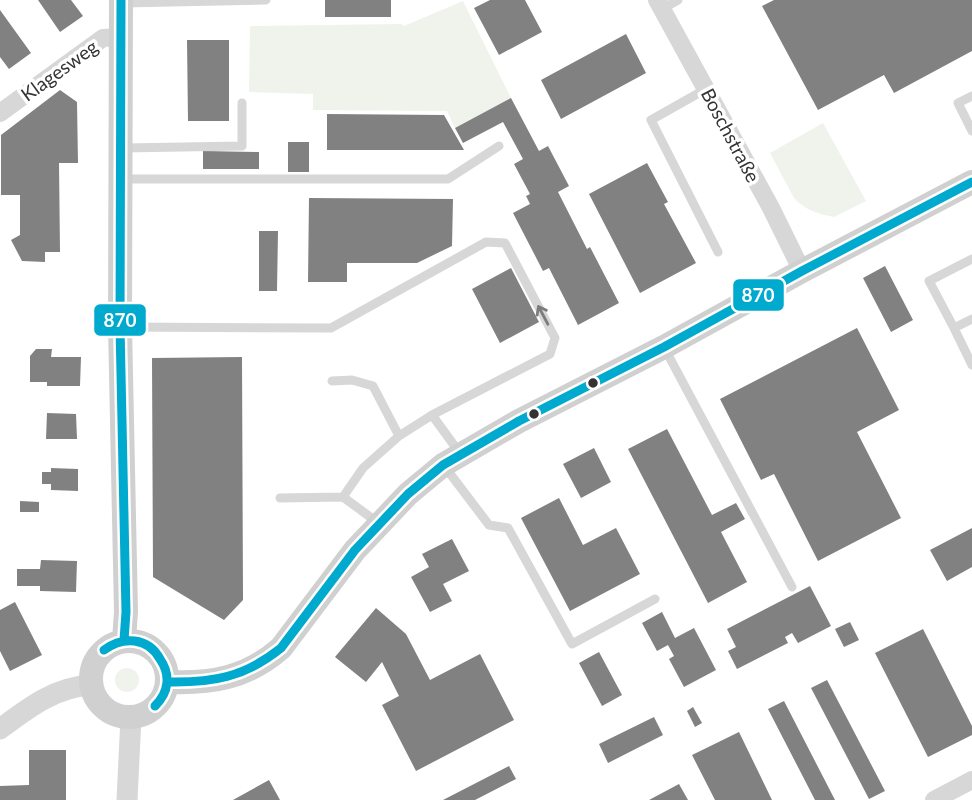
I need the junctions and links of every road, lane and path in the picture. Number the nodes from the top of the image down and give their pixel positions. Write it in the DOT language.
graph roads {
  1 [pos="266,0"];
  2 [pos="678,0"];
  3 [pos="121,2"];
  4 [pos="659,4"];
  5 [pos="121,37"];
  6 [pos="706,89"];
  7 [pos="972,96"];
  8 [pos="243,103"];
  9 [pos="0,113"];
  10 [pos="972,131"];
  11 [pos="499,146"];
  12 [pos="121,148"];
  13 [pos="121,179"];
  14 [pos="972,182"];
  15 [pos="719,252"];
  16 [pos="972,259"];
  17 [pos="802,271"];
  18 [pos="972,319"];
  19 [pos="120,326"];
  20 [pos="954,328"];
  21 [pos="664,347"];
  22 [pos="972,365"];
  23 [pos="332,381"];
  24 [pos="432,415"];
  25 [pos="399,436"];
  26 [pos="452,460"];
  27 [pos="343,497"];
  28 [pos="280,498"];
  29 [pos="378,523"];
  30 [pos="792,587"];
  31 [pos="655,599"];
  32 [pos="124,640"];
  33 [pos="167,682"];
  34 [pos="91,685"];
  35 [pos="131,717"];
  36 [pos="0,729"];
  37 [pos="972,780"];
  38 [pos="127,800"];
  39 [pos="934,800"];
  1 -- 3 [label="lane"];
  2 -- 4 [label="lane"];
  3 -- 5 [label="main road"];
  4 -- 6 [label="street, Boschstraße"];
  5 -- 9 [label="street, Klagesweg"];
  5 -- 12 [label="main road"];
  6 -- 15 [label="lane"];
  6 -- 17 [label="street, Boschstraße"];
  7 -- 10 [label="lane"];
  8 -- 12 [label="lane"];
  11 -- 13 [label="lane"];
  12 -- 13 [label="main road"];
  13 -- 19 [label="main road"];
  14 -- 17 [label="main road"];
  16 -- 20 [label="lane"];
  17 -- 21 [label="main road"];
  18 -- 20 [label="lane"];
  24 -- 19 [label="lane, one-way"];
  19 -- 32 [label="main road"];
  20 -- 22 [label="lane"];
  21 -- 26 [label="main road"];
  21 -- 30 [label="lane"];
  23 -- 25 [label="lane"];
  24 -- 25 [label="lane"];
  24 -- 26 [label="lane"];
  25 -- 27 [label="lane"];
  26 -- 29 [label="main road"];
  26 -- 31 [label="lane"];
  27 -- 28 [label="lane"];
  27 -- 29 [label="lane"];
  29 -- 33 [label="main road"];
  32 -- 33 [label="main road"];
  32 -- 34 [label="main road"];
  33 -- 35 [label="main road"];
  34 -- 35 [label="main road"];
  34 -- 36 [label="street"];
  35 -- 38 [label="street"];
  37 -- 39 [label="street"];
}
